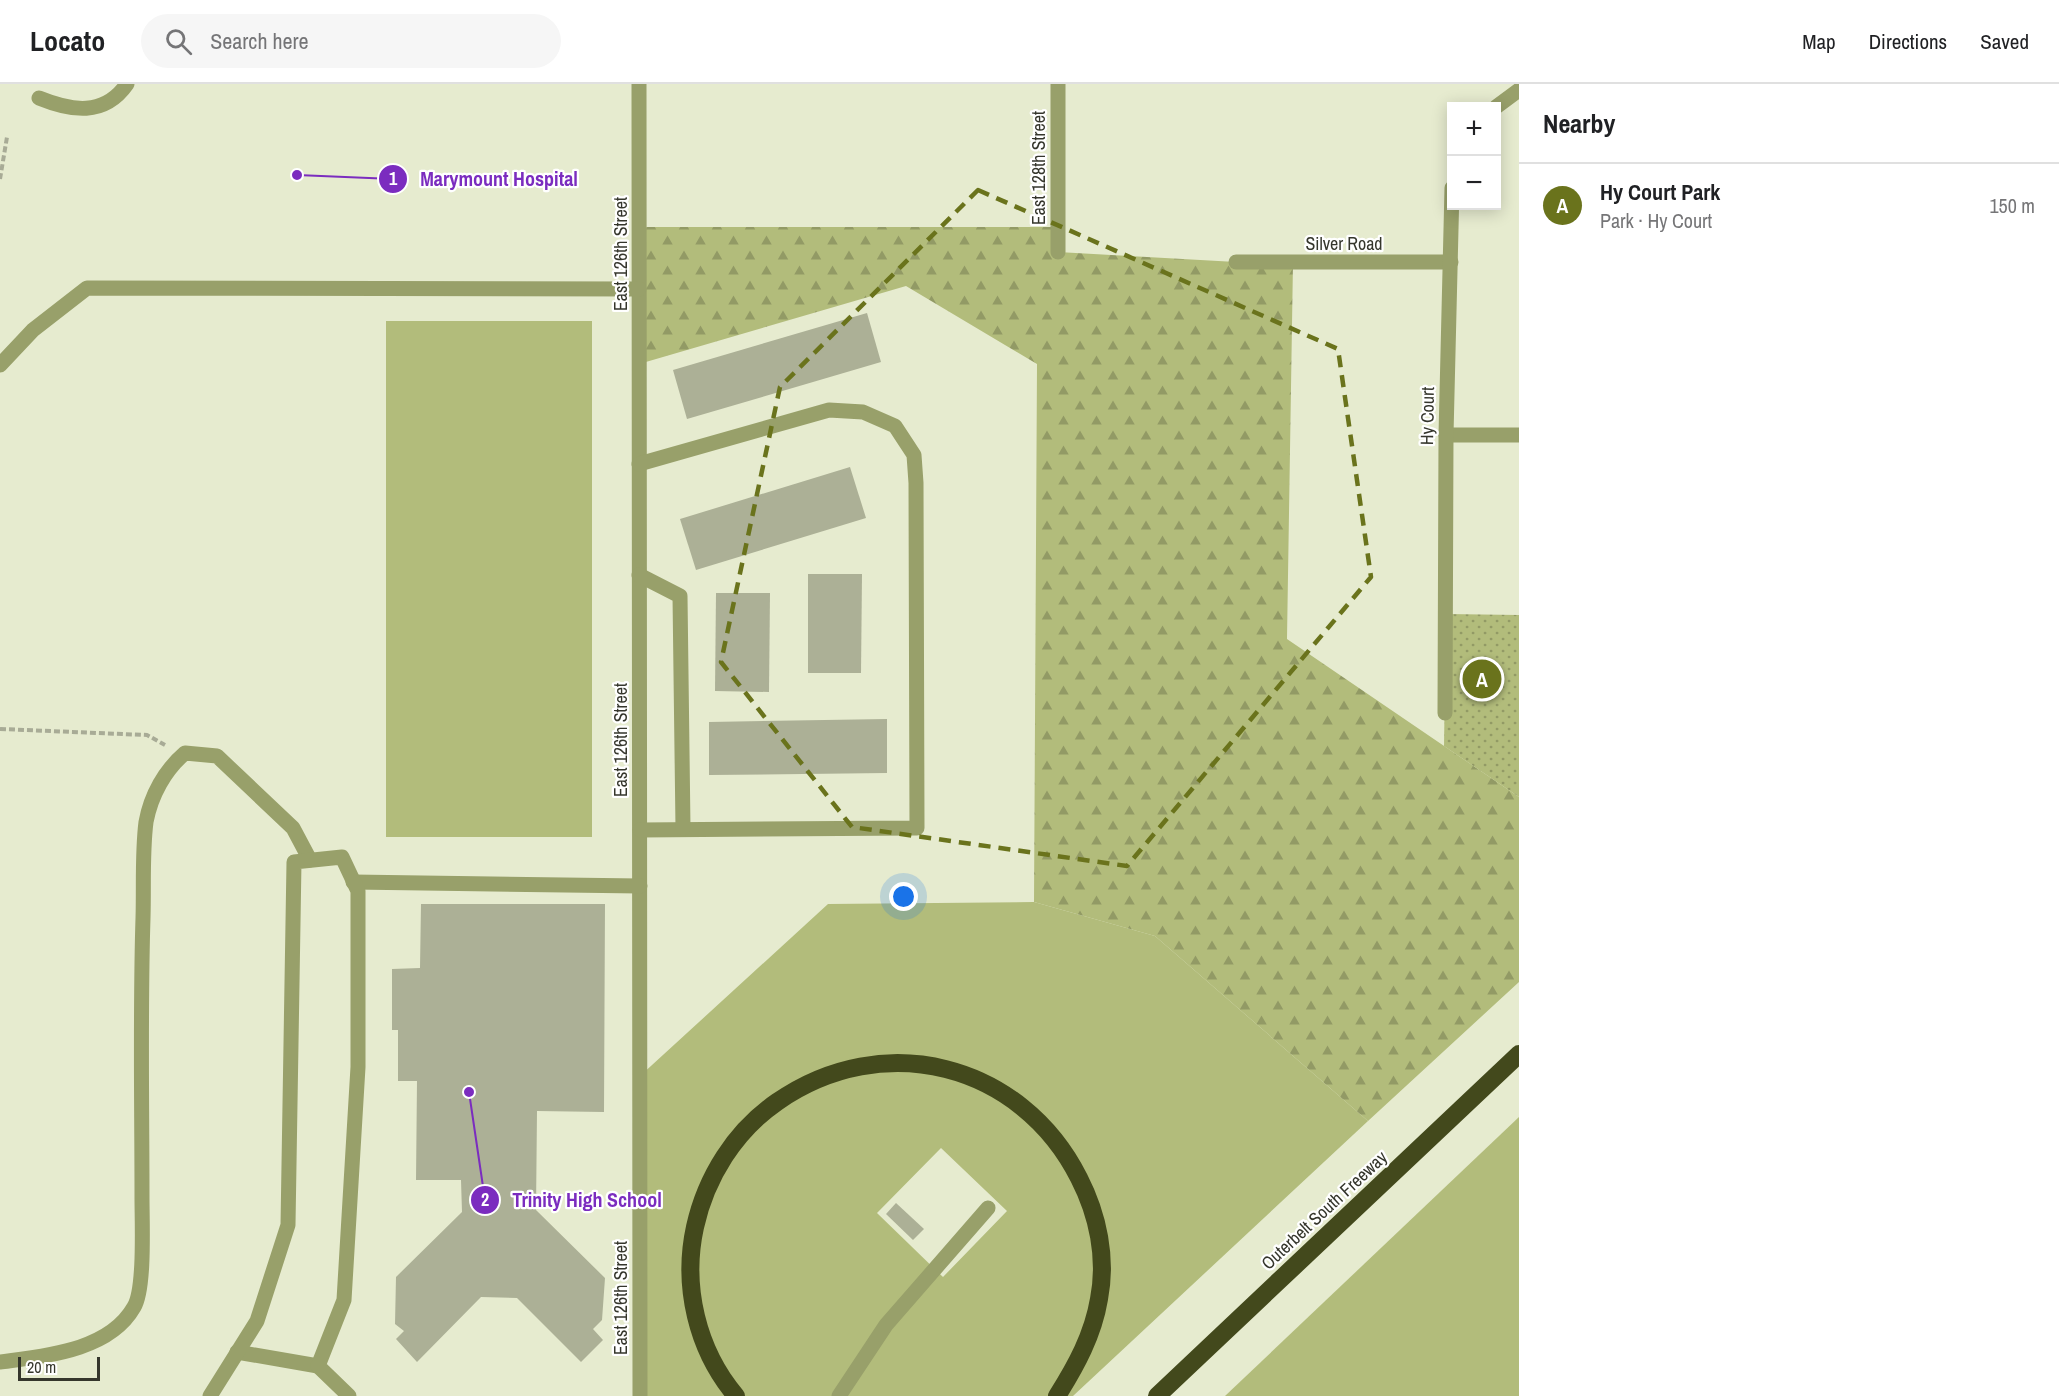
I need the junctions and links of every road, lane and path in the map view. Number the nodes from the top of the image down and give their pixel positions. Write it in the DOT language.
graph roads {
  1 [pos="127,84"];
  2 [pos="639,84"];
  3 [pos="1058,84"];
  4 [pos="1519,90"];
  5 [pos="39,98"];
  6 [pos="1501,104"];
  7 [pos="7,137"];
  8 [pos="0,179"];
  9 [pos="1452,210"];
  10 [pos="1058,252"];
  11 [pos="1236,262"];
  12 [pos="1451,262"];
  13 [pos="639,289"];
  14 [pos="0,365"];
  15 [pos="1446,435"];
  16 [pos="1519,435"];
  17 [pos="639,464"];
  18 [pos="639,575"];
  19 [pos="1445,713"];
  20 [pos="0,729"];
  21 [pos="182,755"];
  22 [pos="683,828"];
  23 [pos="640,830"];
  24 [pos="310,860"];
  25 [pos="353,882"];
  26 [pos="640,886"];
  27 [pos="1519,1054"];
  28 [pos="988,1208"];
  29 [pos="237,1352"];
  30 [pos="0,1362"];
  31 [pos="318,1366"];
  32 [pos="210,1396"];
  33 [pos="349,1396"];
  34 [pos="640,1396"];
  35 [pos="736,1396"];
  36 [pos="838,1396"];
  37 [pos="1057,1396"];
  38 [pos="1157,1396"];
  1 -- 5 [label="street"];
  2 -- 13 [label="street, East 126th Street"];
  3 -- 10 [label="street, East 128th Street"];
  4 -- 6 [label="street"];
  7 -- 8 [label="path"];
  9 -- 12 [label="street, Hy Court"];
  11 -- 12 [label="street, Silver Road"];
  12 -- 15 [label="street, Hy Court"];
  13 -- 14 [label="street"];
  13 -- 17 [label="street, East 126th Street"];
  15 -- 16 [label="street"];
  15 -- 19 [label="street, Hy Court"];
  17 -- 18 [label="street, East 126th Street"];
  17 -- 22 [label="street"];
  18 -- 22 [label="street"];
  18 -- 23 [label="street, East 126th Street"];
  20 -- 21 [label="path"];
  21 -- 24 [label="street"];
  21 -- 30 [label="street"];
  22 -- 23 [label="street"];
  23 -- 26 [label="street, East 126th Street"];
  24 -- 25 [label="street"];
  24 -- 29 [label="street"];
  25 -- 26 [label="street"];
  25 -- 31 [label="street"];
  26 -- 34 [label="street, East 126th Street"];
  27 -- 38 [label="highway, Outerbelt South Freeway"];
  28 -- 36 [label="street"];
  29 -- 31 [label="street"];
  29 -- 32 [label="street"];
  31 -- 33 [label="street"];
  35 -- 37 [label="highway"];
}
